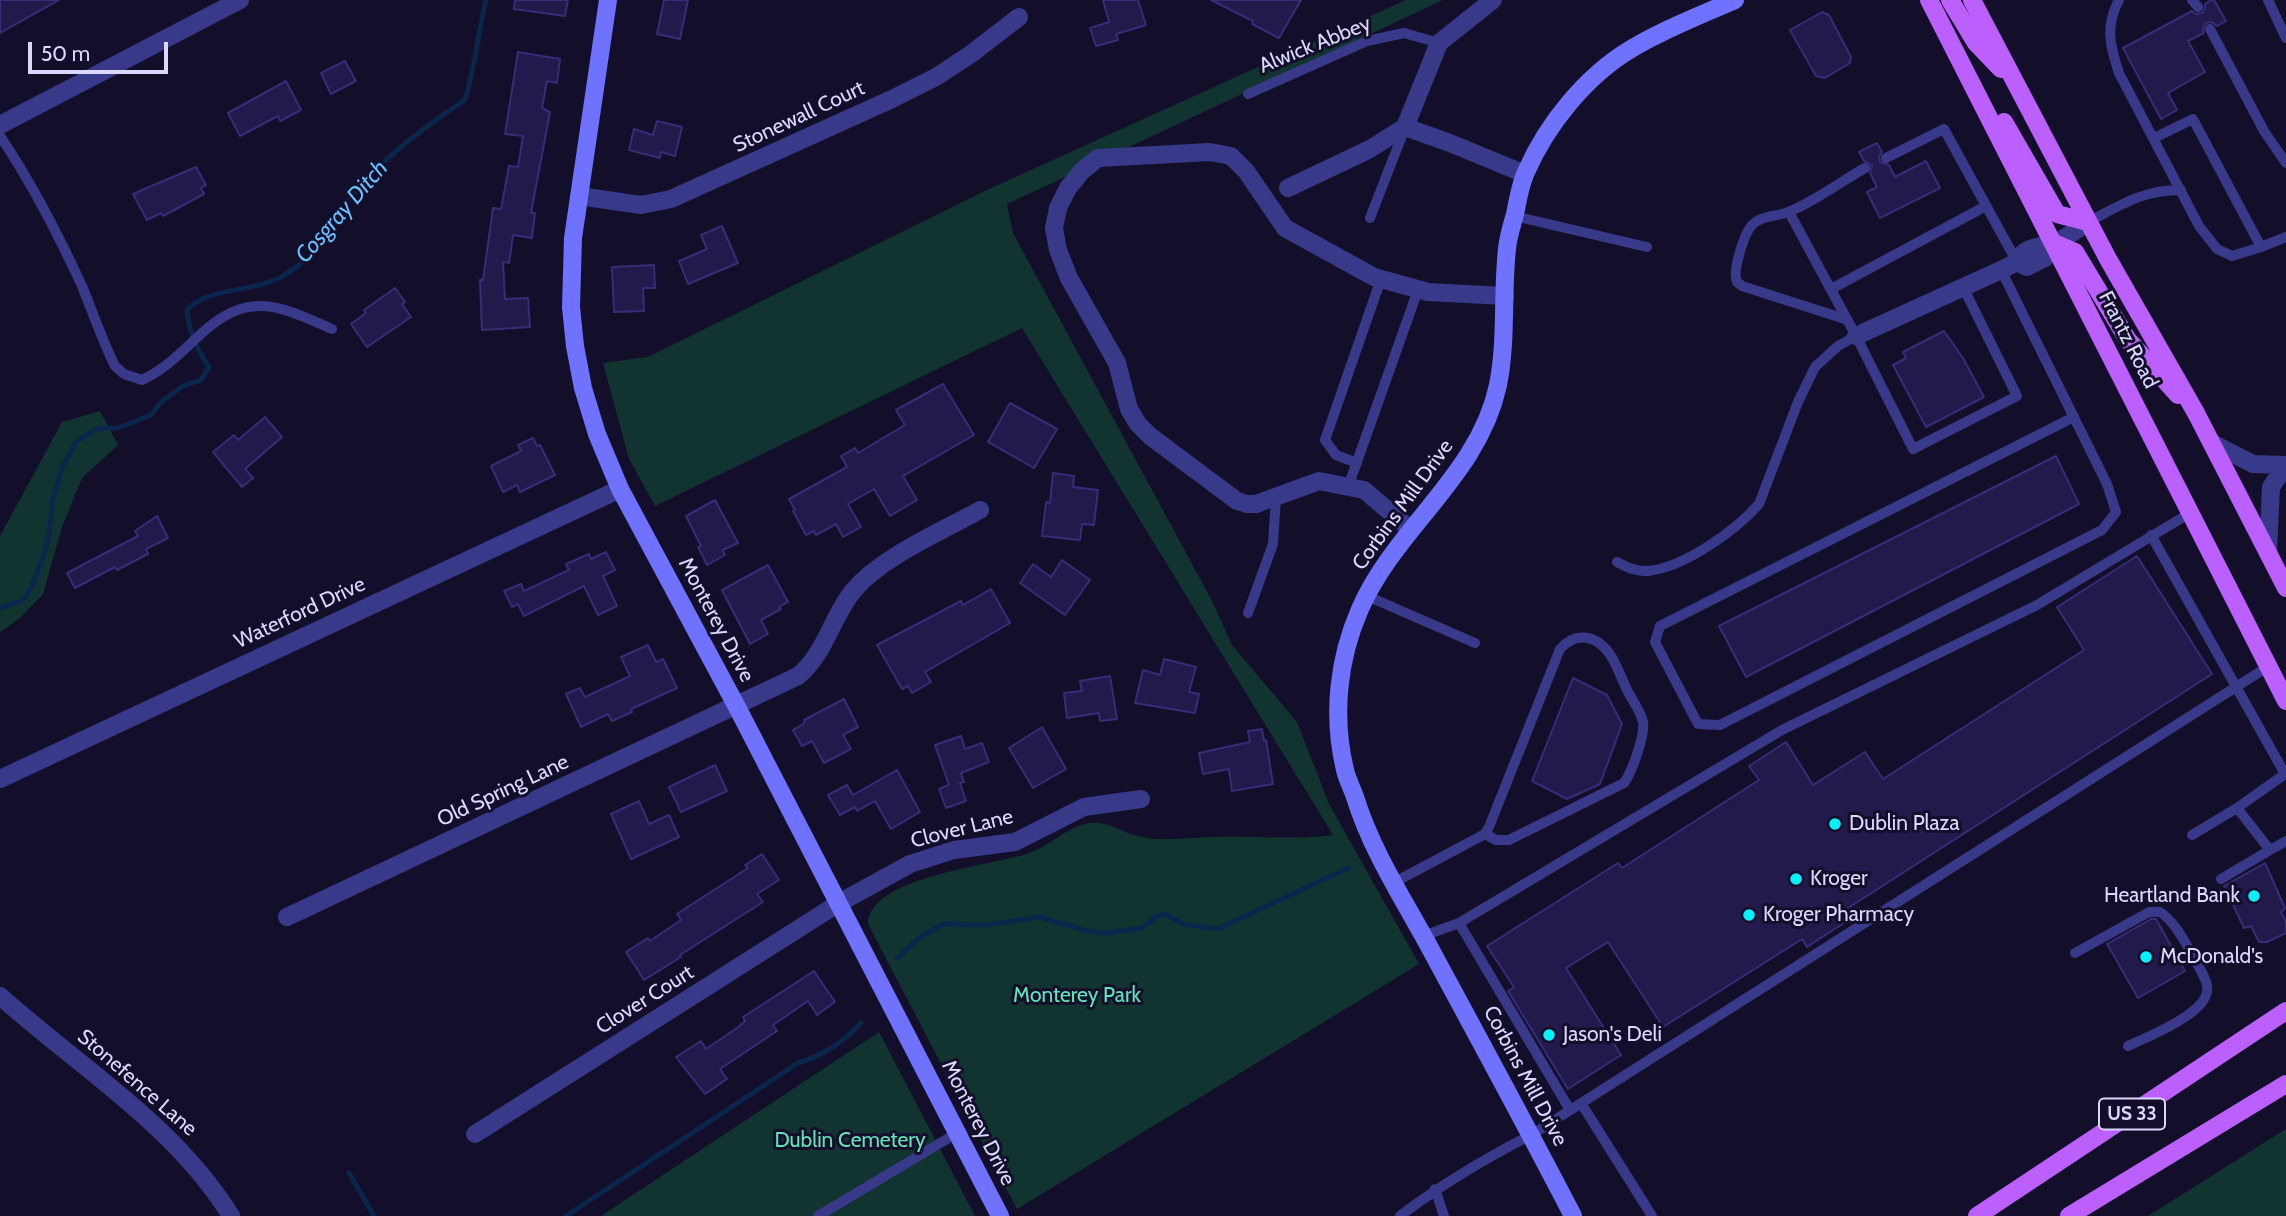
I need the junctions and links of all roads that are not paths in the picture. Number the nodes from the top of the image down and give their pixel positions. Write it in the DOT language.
graph roads {
  1 [pos="240,0"];
  2 [pos="608,0"];
  3 [pos="1493,0"];
  4 [pos="1735,0"];
  5 [pos="1929,0"];
  6 [pos="1950,0"];
  7 [pos="1972,0"];
  8 [pos="2119,0"];
  9 [pos="2268,0"];
  10 [pos="1019,17"];
  11 [pos="2210,29"];
  12 [pos="2286,38"];
  13 [pos="1439,43"];
  14 [pos="1958,56"];
  15 [pos="2015,85"];
  16 [pos="1248,94"];
  17 [pos="0,125"];
  18 [pos="1405,127"];
  19 [pos="0,136"];
  20 [pos="2154,138"];
  21 [pos="1885,158"];
  22 [pos="2286,163"];
  23 [pos="1865,168"];
  24 [pos="1525,174"];
  25 [pos="1288,188"];
  26 [pos="2180,190"];
  27 [pos="579,196"];
  28 [pos="1986,206"];
  29 [pos="1789,212"];
  30 [pos="1514,216"];
  31 [pos="1370,218"];
  32 [pos="2088,222"];
  33 [pos="2286,237"];
  34 [pos="2054,243"];
  35 [pos="1647,247"];
  36 [pos="2261,247"];
  37 [pos="2017,262"];
  38 [pos="2001,270"];
  39 [pos="1381,279"];
  40 [pos="1963,288"];
  41 [pos="1831,289"];
  42 [pos="1418,290"];
  43 [pos="1505,296"];
  44 [pos="1852,328"];
  45 [pos="332,330"];
  46 [pos="2196,413"];
  47 [pos="2074,417"];
  48 [pos="2212,443"];
  49 [pos="1356,463"];
  50 [pos="2286,465"];
  51 [pos="1348,487"];
  52 [pos="620,489"];
  53 [pos="1276,497"];
  54 [pos="980,510"];
  55 [pos="2190,513"];
  56 [pos="1410,529"];
  57 [pos="2151,535"];
  58 [pos="2268,552"];
  59 [pos="1617,562"];
  60 [pos="2286,588"];
  61 [pos="1367,596"];
  62 [pos="1248,612"];
  63 [pos="1475,643"];
  64 [pos="2269,666"];
  65 [pos="2236,687"];
  66 [pos="2286,701"];
  67 [pos="737,707"];
  68 [pos="0,779"];
  69 [pos="1141,799"];
  70 [pos="2237,808"];
  71 [pos="1485,834"];
  72 [pos="2192,835"];
  73 [pos="2286,841"];
  74 [pos="2270,850"];
  75 [pos="2221,879"];
  76 [pos="1393,883"];
  77 [pos="839,903"];
  78 [pos="288,917"];
  79 [pos="1459,923"];
  80 [pos="1423,936"];
  81 [pos="2075,953"];
  82 [pos="0,996"];
  83 [pos="2286,1011"];
  84 [pos="2128,1046"];
  85 [pos="2286,1084"];
  86 [pos="1581,1103"];
  87 [pos="1570,1110"];
  88 [pos="957,1133"];
  89 [pos="475,1134"];
  90 [pos="1531,1135"];
  91 [pos="1435,1189"];
  92 [pos="231,1216"];
  93 [pos="818,1216"];
  94 [pos="1000,1216"];
  95 [pos="1400,1216"];
  96 [pos="1444,1216"];
  97 [pos="1573,1216"];
  98 [pos="1652,1216"];
  99 [pos="1977,1216"];
  100 [pos="2068,1216"];
  1 -- 17 [label="street"];
  2 -- 27 [label="street, Monterey Drive"];
  3 -- 13 [label="street"];
  4 -- 24 [label="street, Corbins Mill Drive"];
  5 -- 14 [label="main road, Frantz Road"];
  6 -- 15 [label="main road"];
  7 -- 15 [label="main road, Frantz Road"];
  8 -- 20 [label="lane"];
  9 -- 12 [label="lane"];
  10 -- 27 [label="street, Stonewall Court"];
  11 -- 22 [label="lane"];
  13 -- 16 [label="lane, Alwick Abbey"];
  13 -- 18 [label="street"];
  14 -- 32 [label="main road"];
  14 -- 34 [label="main road, Frantz Road"];
  15 -- 32 [label="main road, Frantz Road"];
  18 -- 24 [label="street"];
  18 -- 25 [label="street"];
  18 -- 31 [label="lane"];
  19 -- 45 [label="lane"];
  20 -- 26 [label="lane"];
  20 -- 36 [label="lane"];
  21 -- 28 [label="lane"];
  23 -- 29 [label="lane"];
  24 -- 30 [label="street, Corbins Mill Drive"];
  26 -- 32 [label="lane"];
  26 -- 36 [label="lane"];
  27 -- 52 [label="street, Monterey Drive"];
  28 -- 37 [label="lane"];
  28 -- 41 [label="lane"];
  29 -- 41 [label="lane"];
  29 -- 44 [label="lane"];
  30 -- 35 [label="lane"];
  30 -- 43 [label="street, Corbins Mill Drive"];
  32 -- 34 [label="street"];
  32 -- 46 [label="main road, Frantz Road"];
  33 -- 36 [label="lane"];
  34 -- 37 [label="street"];
  34 -- 46 [label="main road"];
  34 -- 55 [label="main road, Frantz Road"];
  37 -- 38 [label="street"];
  38 -- 40 [label="street"];
  38 -- 47 [label="lane"];
  39 -- 42 [label="street"];
  39 -- 49 [label="lane"];
  39 -- 53 [label="street"];
  40 -- 44 [label="street"];
  40 -- 44 [label="lane"];
  41 -- 44 [label="lane"];
  42 -- 43 [label="street"];
  42 -- 49 [label="lane"];
  43 -- 56 [label="street, Corbins Mill Drive"];
  44 -- 59 [label="lane"];
  46 -- 48 [label="main road, Frantz Road"];
  47 -- 47 [label="lane"];
  48 -- 50 [label="street"];
  48 -- 58 [label="main road, Frantz Road"];
  49 -- 51 [label="lane"];
  50 -- 58 [label="street"];
  51 -- 53 [label="street"];
  51 -- 56 [label="street"];
  52 -- 67 [label="street, Monterey Drive"];
  52 -- 68 [label="street, Waterford Drive"];
  53 -- 62 [label="lane"];
  54 -- 67 [label="street, Old Spring Lane"];
  55 -- 57 [label="lane"];
  55 -- 64 [label="main road, Frantz Road"];
  56 -- 61 [label="street, Corbins Mill Drive"];
  57 -- 65 [label="lane"];
  57 -- 79 [label="lane"];
  58 -- 60 [label="main road, Frantz Road"];
  61 -- 63 [label="lane"];
  61 -- 76 [label="street, Corbins Mill Drive"];
  64 -- 65 [label="lane"];
  64 -- 66 [label="main road, Frantz Road"];
  65 -- 70 [label="lane"];
  65 -- 86 [label="lane"];
  67 -- 77 [label="street, Monterey Drive"];
  67 -- 78 [label="street, Old Spring Lane"];
  69 -- 77 [label="street, Clover Lane"];
  70 -- 72 [label="lane"];
  70 -- 74 [label="lane"];
  71 -- 71 [label="lane"];
  71 -- 76 [label="lane"];
  73 -- 74 [label="lane"];
  74 -- 75 [label="lane"];
  76 -- 80 [label="street, Corbins Mill Drive"];
  77 -- 88 [label="street, Monterey Drive"];
  77 -- 89 [label="street, Clover Court"];
  79 -- 80 [label="lane"];
  79 -- 87 [label="lane"];
  80 -- 90 [label="street, Corbins Mill Drive"];
  81 -- 84 [label="lane"];
  82 -- 92 [label="street, Stonefence Lane"];
  83 -- 99 [label="main road, US 33"];
  85 -- 100 [label="main road, US 33"];
  86 -- 87 [label="lane"];
  86 -- 98 [label="lane"];
  87 -- 90 [label="lane"];
  88 -- 93 [label="lane"];
  88 -- 94 [label="street, Monterey Drive"];
  90 -- 91 [label="lane"];
  90 -- 97 [label="street, Corbins Mill Drive"];
  91 -- 95 [label="lane"];
  91 -- 96 [label="lane"];
}
